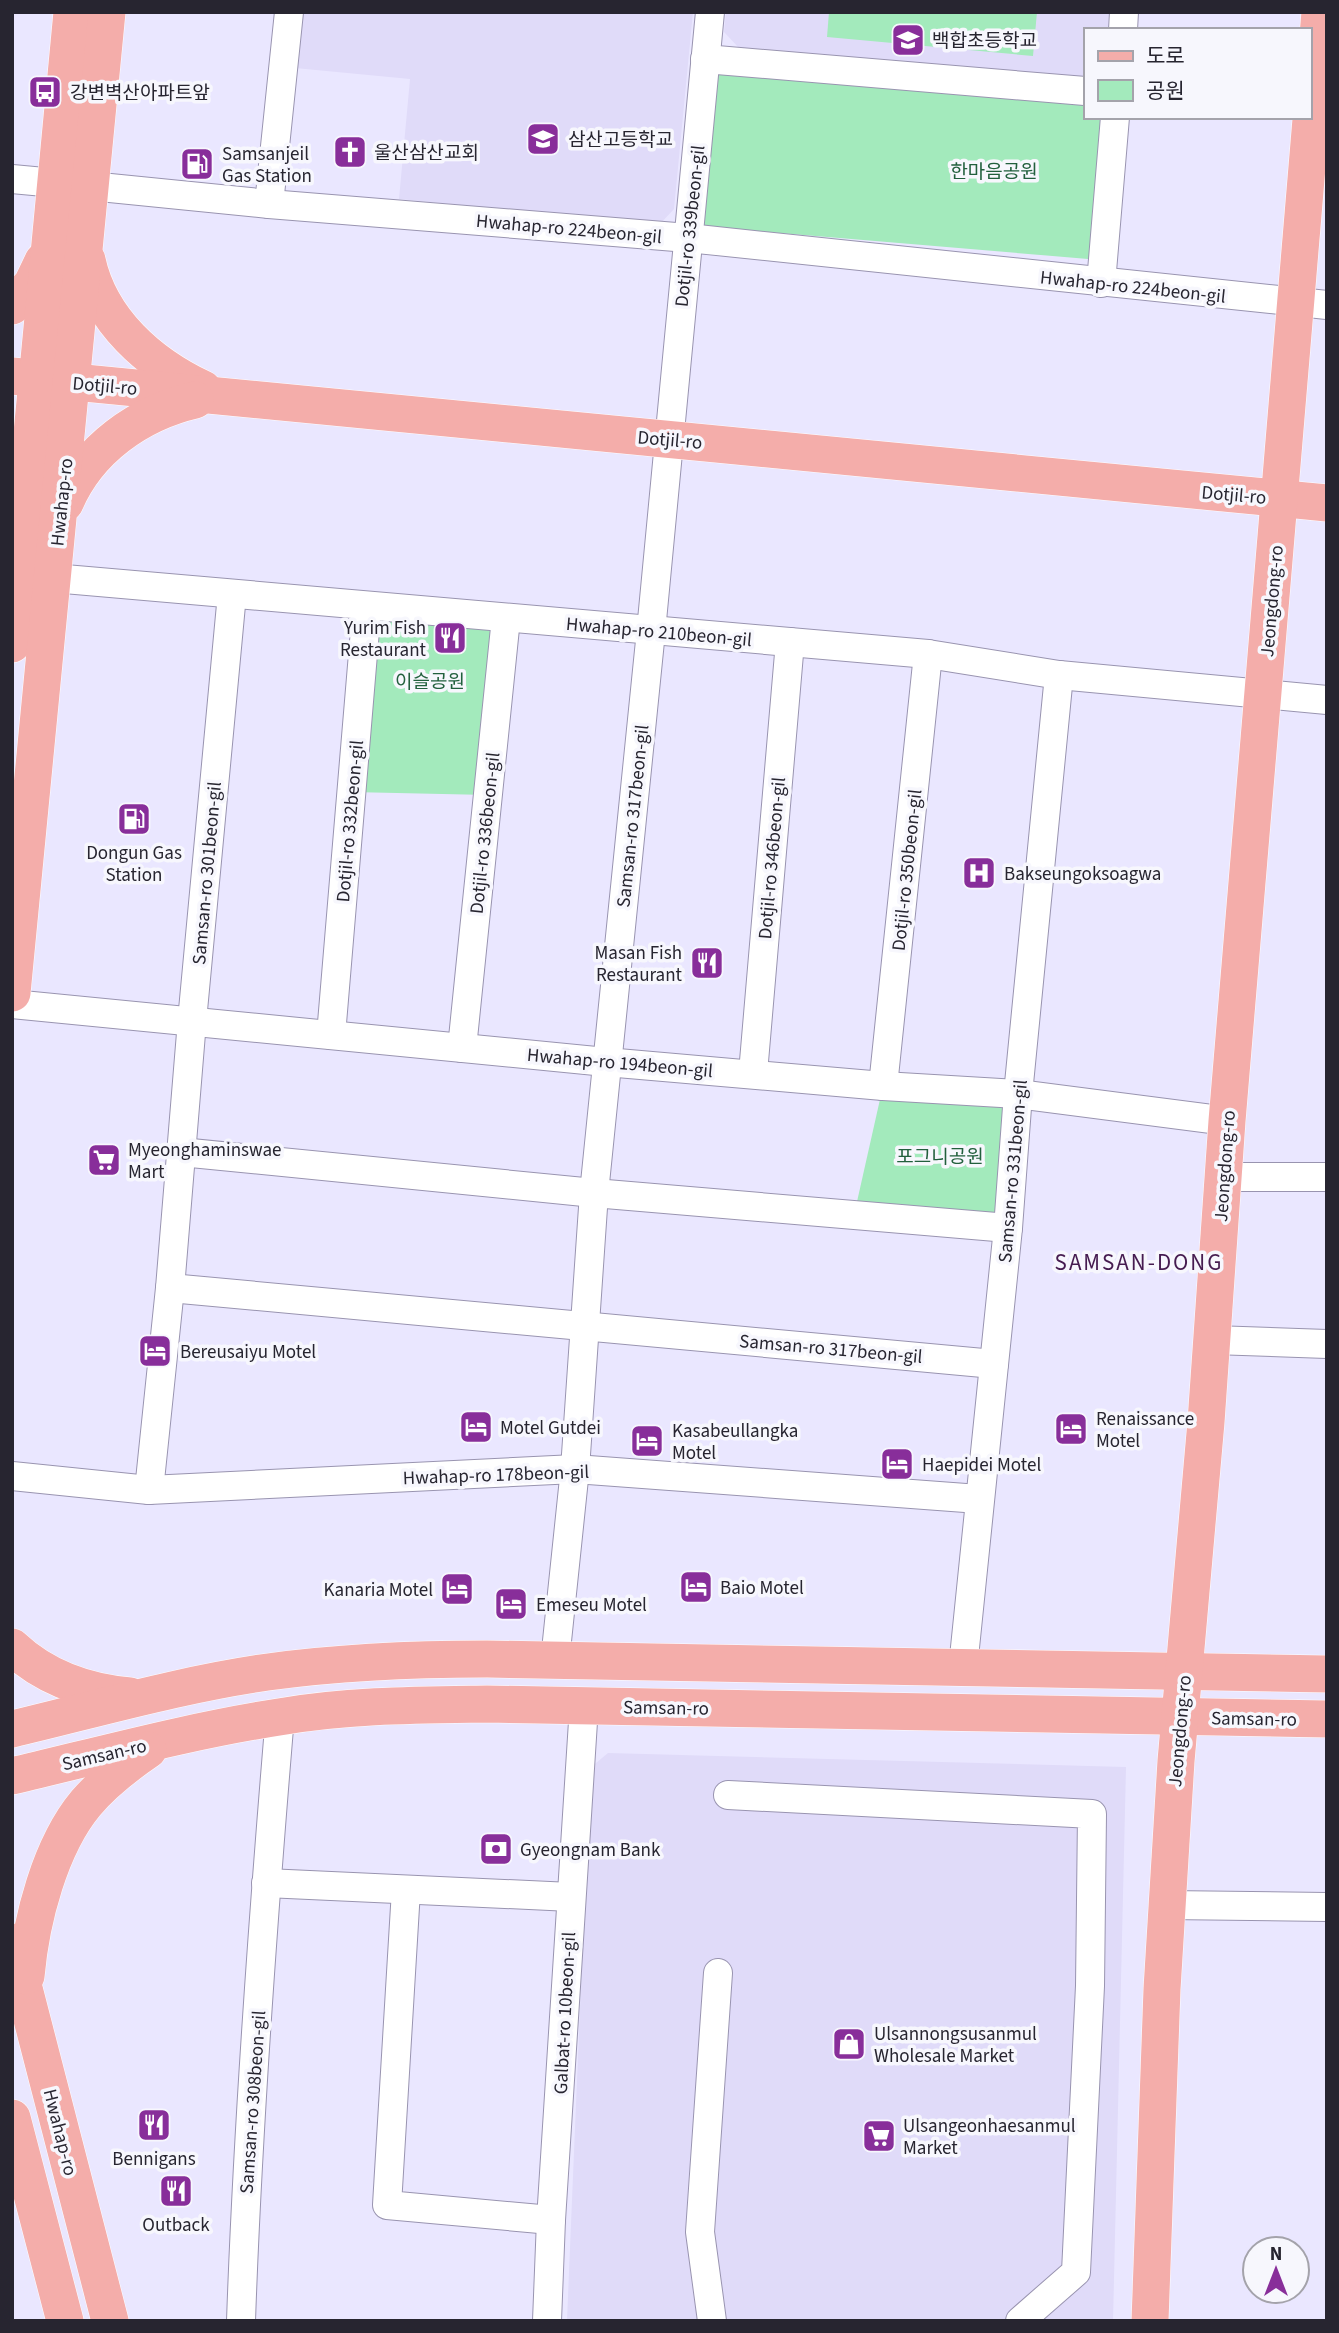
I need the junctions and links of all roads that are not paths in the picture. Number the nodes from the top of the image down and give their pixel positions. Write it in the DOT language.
graph roads {
  1 [pos="72,12"];
  2 [pos="107,12"];
  3 [pos="289,12"];
  4 [pos="710,12"];
  5 [pos="1320,12"];
  6 [pos="705,59"];
  7 [pos="1084,91"];
  8 [pos="1115,119"];
  9 [pos="12,179"];
  10 [pos="55,183"];
  11 [pos="90,186"];
  12 [pos="269,204"];
  13 [pos="688,238"];
  14 [pos="49,247"];
  15 [pos="85,250"];
  16 [pos="1101,283"];
  17 [pos="1312,304"];
  18 [pos="12,306"];
  19 [pos="24,377"];
  20 [pos="72,382"];
  21 [pos="224,397"];
  22 [pos="669,439"];
  23 [pos="12,466"];
  24 [pos="1279,498"];
  25 [pos="1327,503"];
  26 [pos="42,512"];
  27 [pos="28,575"];
  28 [pos="232,594"];
  29 [pos="367,606"];
  30 [pos="506,618"];
  31 [pos="651,631"];
  32 [pos="790,642"];
  33 [pos="12,644"];
  34 [pos="928,654"];
  35 [pos="1059,675"];
  36 [pos="1263,694"];
  37 [pos="1327,700"];
  38 [pos="12,993"];
  39 [pos="12,1003"];
  40 [pos="192,1021"];
  41 [pos="331,1035"];
  42 [pos="462,1048"];
  43 [pos="606,1062"];
  44 [pos="753,1073"];
  45 [pos="883,1086"];
  46 [pos="1018,1094"];
  47 [pos="1227,1121"];
  48 [pos="181,1152"];
  49 [pos="1224,1177"];
  50 [pos="1327,1177"];
  51 [pos="594,1193"];
  52 [pos="1008,1228"];
  53 [pos="170,1288"];
  54 [pos="584,1326"];
  55 [pos="1213,1340"];
  56 [pos="1327,1344"];
  57 [pos="994,1363"];
  58 [pos="575,1469"];
  59 [pos="12,1476"];
  60 [pos="149,1490"];
  61 [pos="979,1499"];
  62 [pos="12,1647"];
  63 [pos="555,1660"];
  64 [pos="962,1667"];
  65 [pos="1184,1671"];
  66 [pos="1327,1674"];
  67 [pos="152,1696"];
  68 [pos="584,1706"];
  69 [pos="280,1716"];
  70 [pos="1179,1716"];
  71 [pos="1327,1719"];
  72 [pos="12,1729"];
  73 [pos="172,1738"];
  74 [pos="12,1776"];
  75 [pos="728,1795"];
  76 [pos="266,1883"];
  77 [pos="406,1890"];
  78 [pos="571,1897"];
  79 [pos="1167,1905"];
  80 [pos="1327,1908"];
  81 [pos="12,1942"];
  82 [pos="718,1973"];
  83 [pos="27,2001"];
  84 [pos="12,2118"];
  85 [pos="551,2220"];
  86 [pos="65,2321"];
  87 [pos="110,2321"];
  88 [pos="241,2321"];
  89 [pos="547,2321"];
  90 [pos="712,2321"];
  91 [pos="1020,2321"];
  92 [pos="1150,2321"];
  1 -- 10 [label="main road, Hwahap-ro"];
  2 -- 11 [label="main road, Hwahap-ro"];
  3 -- 12 [label="street"];
  4 -- 6 [label="street, Dotjil-ro 339beon-gil"];
  5 -- 17 [label="main road, Jeongdong-ro"];
  6 -- 7 [label="street"];
  6 -- 13 [label="street, Dotjil-ro 339beon-gil"];
  8 -- 16 [label="street"];
  9 -- 10 [label="street"];
  10 -- 11 [label="main road"];
  10 -- 14 [label="main road, Hwahap-ro"];
  11 -- 12 [label="street, Hwahap-ro 224beon-gil"];
  11 -- 15 [label="main road, Hwahap-ro"];
  12 -- 13 [label="street, Hwahap-ro 224beon-gil"];
  13 -- 16 [label="street, Hwahap-ro 224beon-gil"];
  13 -- 22 [label="street, Dotjil-ro 339beon-gil"];
  14 -- 18 [label="main road"];
  14 -- 19 [label="main road, Hwahap-ro"];
  15 -- 20 [label="main road, Hwahap-ro"];
  15 -- 21 [label="main road"];
  16 -- 17 [label="street, Hwahap-ro 224beon-gil"];
  17 -- 24 [label="main road, Jeongdong-ro"];
  19 -- 20 [label="main road, Dotjil-ro"];
  19 -- 26 [label="main road, Hwahap-ro"];
  20 -- 21 [label="main road, Dotjil-ro"];
  20 -- 26 [label="main road, Hwahap-ro"];
  21 -- 22 [label="main road, Dotjil-ro"];
  21 -- 26 [label="main road"];
  22 -- 24 [label="main road, Dotjil-ro"];
  22 -- 31 [label="street, Samsan-ro 317beon-gil"];
  23 -- 26 [label="main road"];
  24 -- 25 [label="main road, Dotjil-ro"];
  24 -- 36 [label="main road, Jeongdong-ro"];
  26 -- 27 [label="main road, Hwahap-ro"];
  27 -- 28 [label="street, Hwahap-ro 210beon-gil"];
  27 -- 33 [label="main road, Hwahap-ro"];
  27 -- 38 [label="main road, Hwahap-ro"];
  28 -- 29 [label="street, Hwahap-ro 210beon-gil"];
  28 -- 40 [label="street, Samsan-ro 301beon-gil"];
  29 -- 30 [label="street, Hwahap-ro 210beon-gil"];
  29 -- 41 [label="street, Dotjil-ro 332beon-gil"];
  30 -- 31 [label="street, Hwahap-ro 210beon-gil"];
  30 -- 42 [label="street, Dotjil-ro 336beon-gil"];
  31 -- 32 [label="street, Hwahap-ro 210beon-gil"];
  31 -- 43 [label="street, Samsan-ro 317beon-gil"];
  32 -- 34 [label="street, Hwahap-ro 210beon-gil"];
  32 -- 44 [label="street, Dotjil-ro 346beon-gil"];
  34 -- 35 [label="street, Hwahap-ro 210beon-gil"];
  34 -- 45 [label="street, Dotjil-ro 350beon-gil"];
  35 -- 36 [label="street, Hwahap-ro 210beon-gil"];
  35 -- 46 [label="street, Samsan-ro 331beon-gil"];
  36 -- 37 [label="street, Hwahap-ro 210beon-gil"];
  36 -- 47 [label="main road, Jeongdong-ro"];
  39 -- 40 [label="street, Hwahap-ro 194beon-gil"];
  40 -- 41 [label="street, Hwahap-ro 194beon-gil"];
  40 -- 48 [label="street, Samsan-ro 301beon-gil"];
  41 -- 42 [label="street, Hwahap-ro 194beon-gil"];
  42 -- 43 [label="street, Hwahap-ro 194beon-gil"];
  43 -- 44 [label="street, Hwahap-ro 194beon-gil"];
  43 -- 51 [label="street, Samsan-ro 317beon-gil"];
  44 -- 45 [label="street, Hwahap-ro 194beon-gil"];
  45 -- 46 [label="street, Hwahap-ro 194beon-gil"];
  46 -- 47 [label="street, Hwahap-ro 194beon-gil"];
  46 -- 52 [label="street, Samsan-ro 331beon-gil"];
  47 -- 49 [label="main road, Jeongdong-ro"];
  48 -- 51 [label="street"];
  48 -- 53 [label="street, Samsan-ro 301beon-gil"];
  49 -- 50 [label="street"];
  49 -- 55 [label="main road, Jeongdong-ro"];
  51 -- 52 [label="street"];
  51 -- 54 [label="street, Samsan-ro 317beon-gil"];
  52 -- 57 [label="street, Samsan-ro 331beon-gil"];
  53 -- 54 [label="street"];
  53 -- 60 [label="street, Samsan-ro 301beon-gil"];
  54 -- 57 [label="street, Samsan-ro 317beon-gil"];
  54 -- 58 [label="street, Samsan-ro 317beon-gil"];
  55 -- 56 [label="street"];
  55 -- 65 [label="main road, Jeongdong-ro"];
  57 -- 61 [label="street, Samsan-ro 331beon-gil"];
  58 -- 60 [label="street, Hwahap-ro 178beon-gil"];
  58 -- 61 [label="street, Hwahap-ro 178beon-gil"];
  58 -- 63 [label="street, Samsan-ro 317beon-gil"];
  59 -- 60 [label="street, Hwahap-ro 178beon-gil"];
  61 -- 64 [label="street, Samsan-ro 331beon-gil"];
  62 -- 67 [label="main road"];
  63 -- 64 [label="main road"];
  63 -- 67 [label="main road"];
  64 -- 65 [label="main road"];
  65 -- 66 [label="main road"];
  65 -- 70 [label="main road, Jeongdong-ro"];
  67 -- 72 [label="main road"];
  68 -- 69 [label="main road, Samsan-ro"];
  68 -- 70 [label="main road, Samsan-ro"];
  68 -- 78 [label="street, Galbat-ro 10beon-gil"];
  69 -- 73 [label="main road, Samsan-ro"];
  69 -- 76 [label="street, Samsan-ro 308beon-gil"];
  70 -- 71 [label="main road, Samsan-ro"];
  70 -- 79 [label="main road, Jeongdong-ro"];
  73 -- 74 [label="main road, Samsan-ro"];
  73 -- 83 [label="main road"];
  75 -- 91 [label="street"];
  76 -- 77 [label="street"];
  76 -- 88 [label="street, Samsan-ro 308beon-gil"];
  77 -- 78 [label="street"];
  77 -- 85 [label="street"];
  78 -- 85 [label="street, Galbat-ro 10beon-gil"];
  79 -- 80 [label="street"];
  79 -- 92 [label="main road, Jeongdong-ro"];
  81 -- 83 [label="main road, Hwahap-ro"];
  82 -- 90 [label="street"];
  83 -- 87 [label="main road, Hwahap-ro"];
  84 -- 86 [label="main road"];
  85 -- 89 [label="street, Galbat-ro 10beon-gil"];
}
